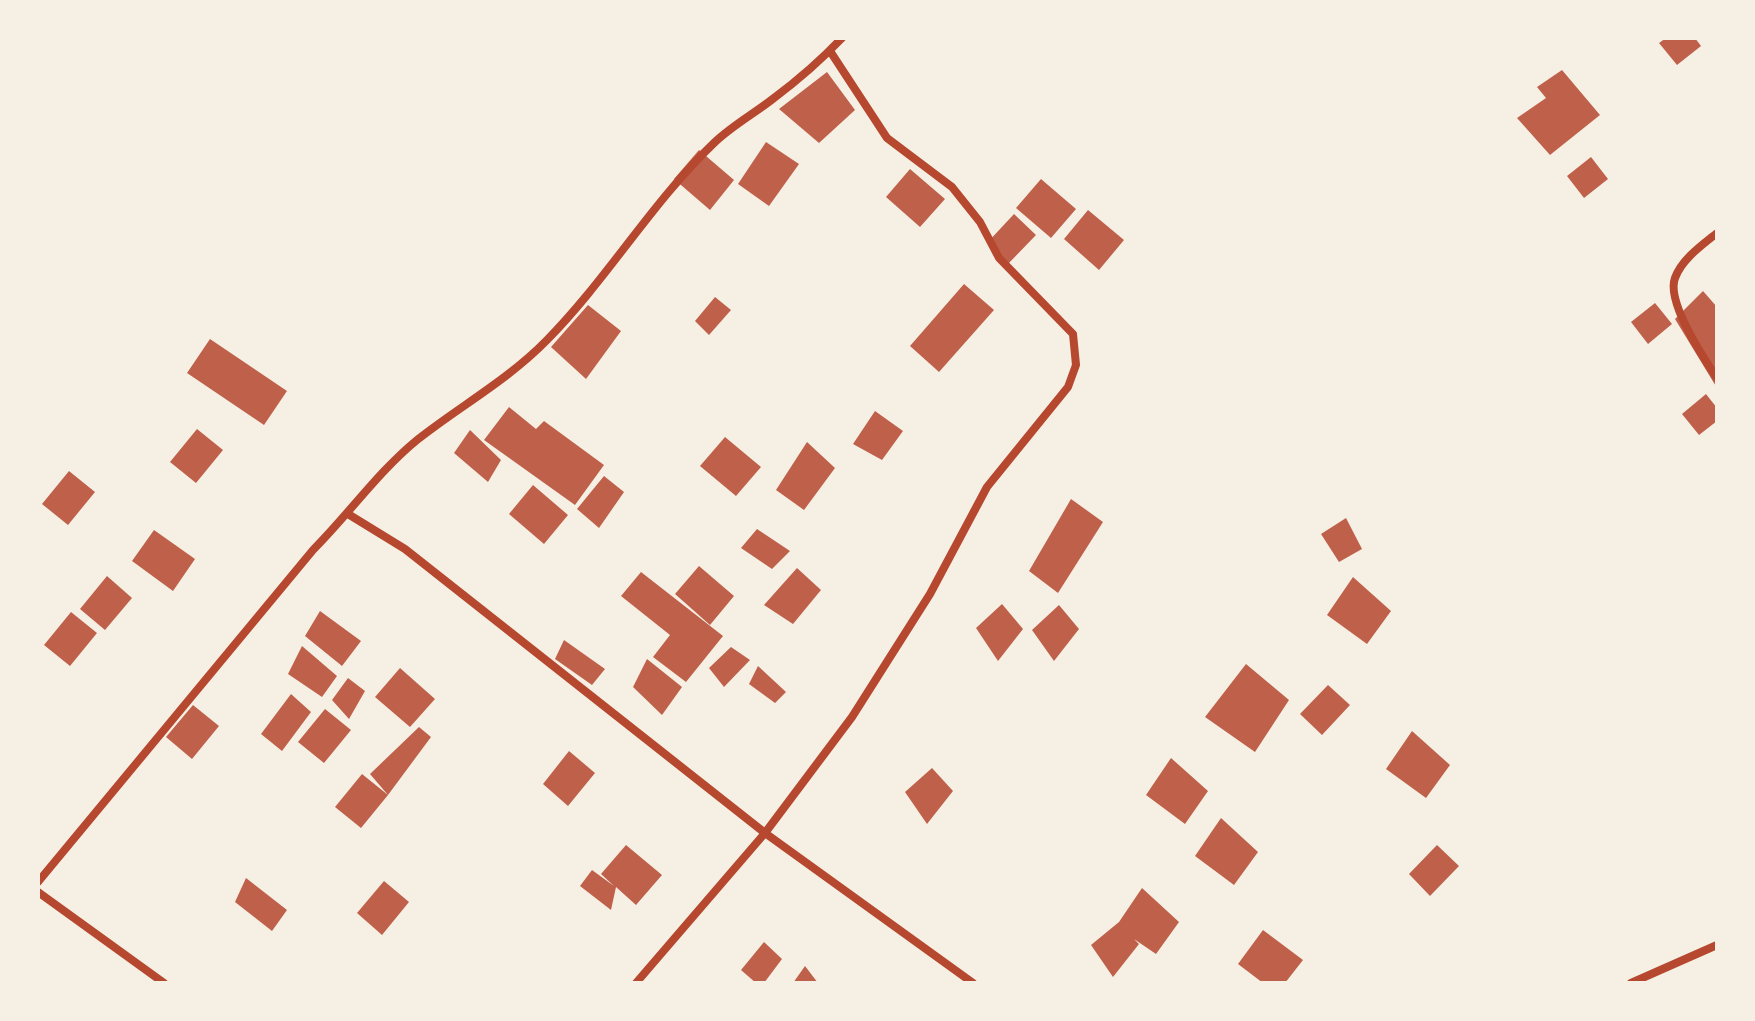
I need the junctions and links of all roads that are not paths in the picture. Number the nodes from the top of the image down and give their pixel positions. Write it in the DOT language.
graph roads {
  1 [pos="842,38"];
  2 [pos="830,51"];
  3 [pos="1717,233"];
  4 [pos="1717,378"];
  5 [pos="348,514"];
  6 [pos="765,833"];
  7 [pos="38,882"];
  8 [pos="38,892"];
  9 [pos="1717,945"];
  10 [pos="164,983"];
  11 [pos="636,983"];
  12 [pos="973,983"];
  13 [pos="1631,983"];
  1 -- 2 [label="street"];
  2 -- 5 [label="street"];
  2 -- 6 [label="street"];
  3 -- 4 [label="street"];
  5 -- 6 [label="street"];
  5 -- 7 [label="street"];
  6 -- 11 [label="street"];
  6 -- 12 [label="street"];
  8 -- 10 [label="street"];
  9 -- 13 [label="street"];
}
